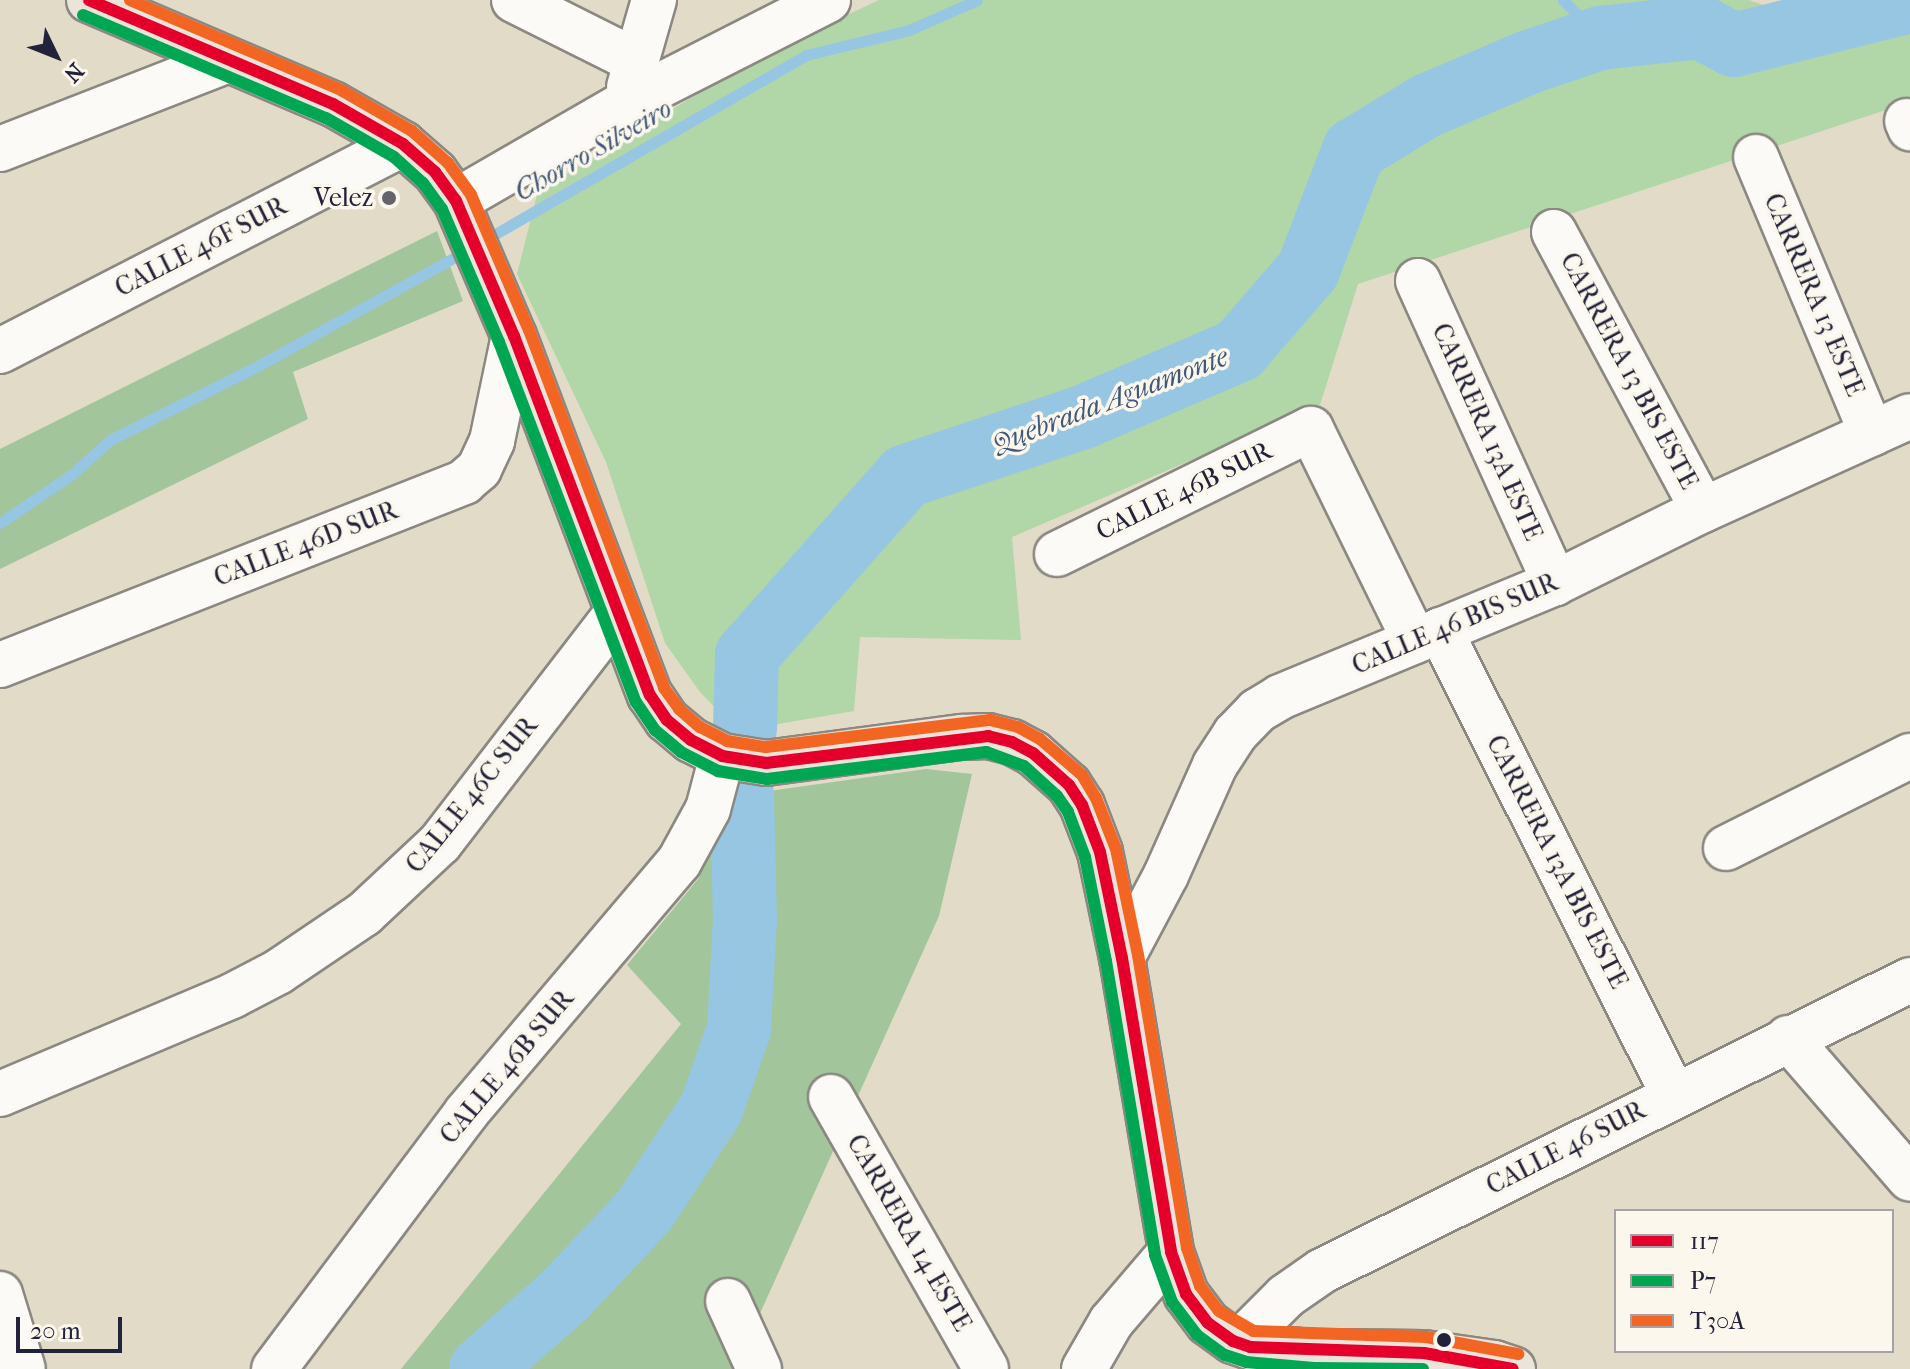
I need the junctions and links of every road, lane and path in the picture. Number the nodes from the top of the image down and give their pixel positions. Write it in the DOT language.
graph roads {
  1 [pos="514,0"];
  2 [pos="654,0"];
  3 [pos="828,0"];
  4 [pos="106,3"];
  5 [pos="228,60"];
  6 [pos="636,61"];
  7 [pos="624,104"];
  8 [pos="403,144"];
  9 [pos="0,149"];
  10 [pos="1756,157"];
  11 [pos="461,212"];
  12 [pos="1554,232"];
  13 [pos="1418,281"];
  14 [pos="514,336"];
  15 [pos="0,351"];
  16 [pos="1891,425"];
  17 [pos="1311,429"];
  18 [pos="1703,510"];
  19 [pos="1057,554"];
  20 [pos="1555,583"];
  21 [pos="617,613"];
  22 [pos="1428,636"];
  23 [pos="0,665"];
  24 [pos="722,756"];
  25 [pos="1910,756"];
  26 [pos="1726,848"];
  27 [pos="1122,958"];
  28 [pos="1910,980"];
  29 [pos="1788,1038"];
  30 [pos="0,1094"];
  31 [pos="1673,1094"];
  32 [pos="831,1097"];
  33 [pos="1910,1179"];
  34 [pos="1171,1252"];
  35 [pos="0,1294"];
  36 [pos="728,1301"];
  37 [pos="1239,1343"];
  38 [pos="14,1362"];
  39 [pos="274,1369"];
  40 [pos="759,1369"];
  41 [pos="986,1369"];
  42 [pos="1084,1369"];
  43 [pos="1513,1369"];
  1 -- 6 [label="street"];
  2 -- 6 [label="street"];
  3 -- 7 [label="street"];
  4 -- 5 [label="main road"];
  5 -- 8 [label="main road"];
  5 -- 9 [label="street"];
  6 -- 7 [label="street"];
  7 -- 11 [label="street"];
  8 -- 11 [label="main road"];
  8 -- 15 [label="street, CALLE 46F SUR"];
  10 -- 16 [label="street, CARRERA 13 ESTE"];
  11 -- 14 [label="main road"];
  12 -- 18 [label="street, CARRERA 13 BIS ESTE"];
  13 -- 20 [label="street, CARRERA 13A ESTE"];
  14 -- 21 [label="main road"];
  14 -- 23 [label="street, CALLE 46D SUR"];
  16 -- 18 [label="street, CALLE 46 BIS SUR"];
  17 -- 19 [label="street, CALLE 46B SUR"];
  17 -- 22 [label="street, CARRERA 13A BIS ESTE"];
  18 -- 20 [label="street, CALLE 46 BIS SUR"];
  20 -- 22 [label="street, CALLE 46 BIS SUR"];
  21 -- 24 [label="main road"];
  21 -- 30 [label="street, CALLE 46C SUR"];
  22 -- 27 [label="street, CALLE 46 BIS SUR"];
  22 -- 31 [label="street, CARRERA 13A BIS ESTE"];
  24 -- 27 [label="main road"];
  24 -- 39 [label="street, CALLE 46B SUR"];
  25 -- 26 [label="street"];
  27 -- 34 [label="main road"];
  28 -- 29 [label="street, CALLE 46 SUR"];
  29 -- 31 [label="street, CALLE 46 SUR"];
  29 -- 33 [label="street"];
  31 -- 37 [label="street, CALLE 46 SUR"];
  32 -- 41 [label="street, CARRERA 14 ESTE"];
  34 -- 37 [label="main road"];
  34 -- 42 [label="street"];
  35 -- 38 [label="street"];
  36 -- 40 [label="street"];
  37 -- 43 [label="main road"];
}
